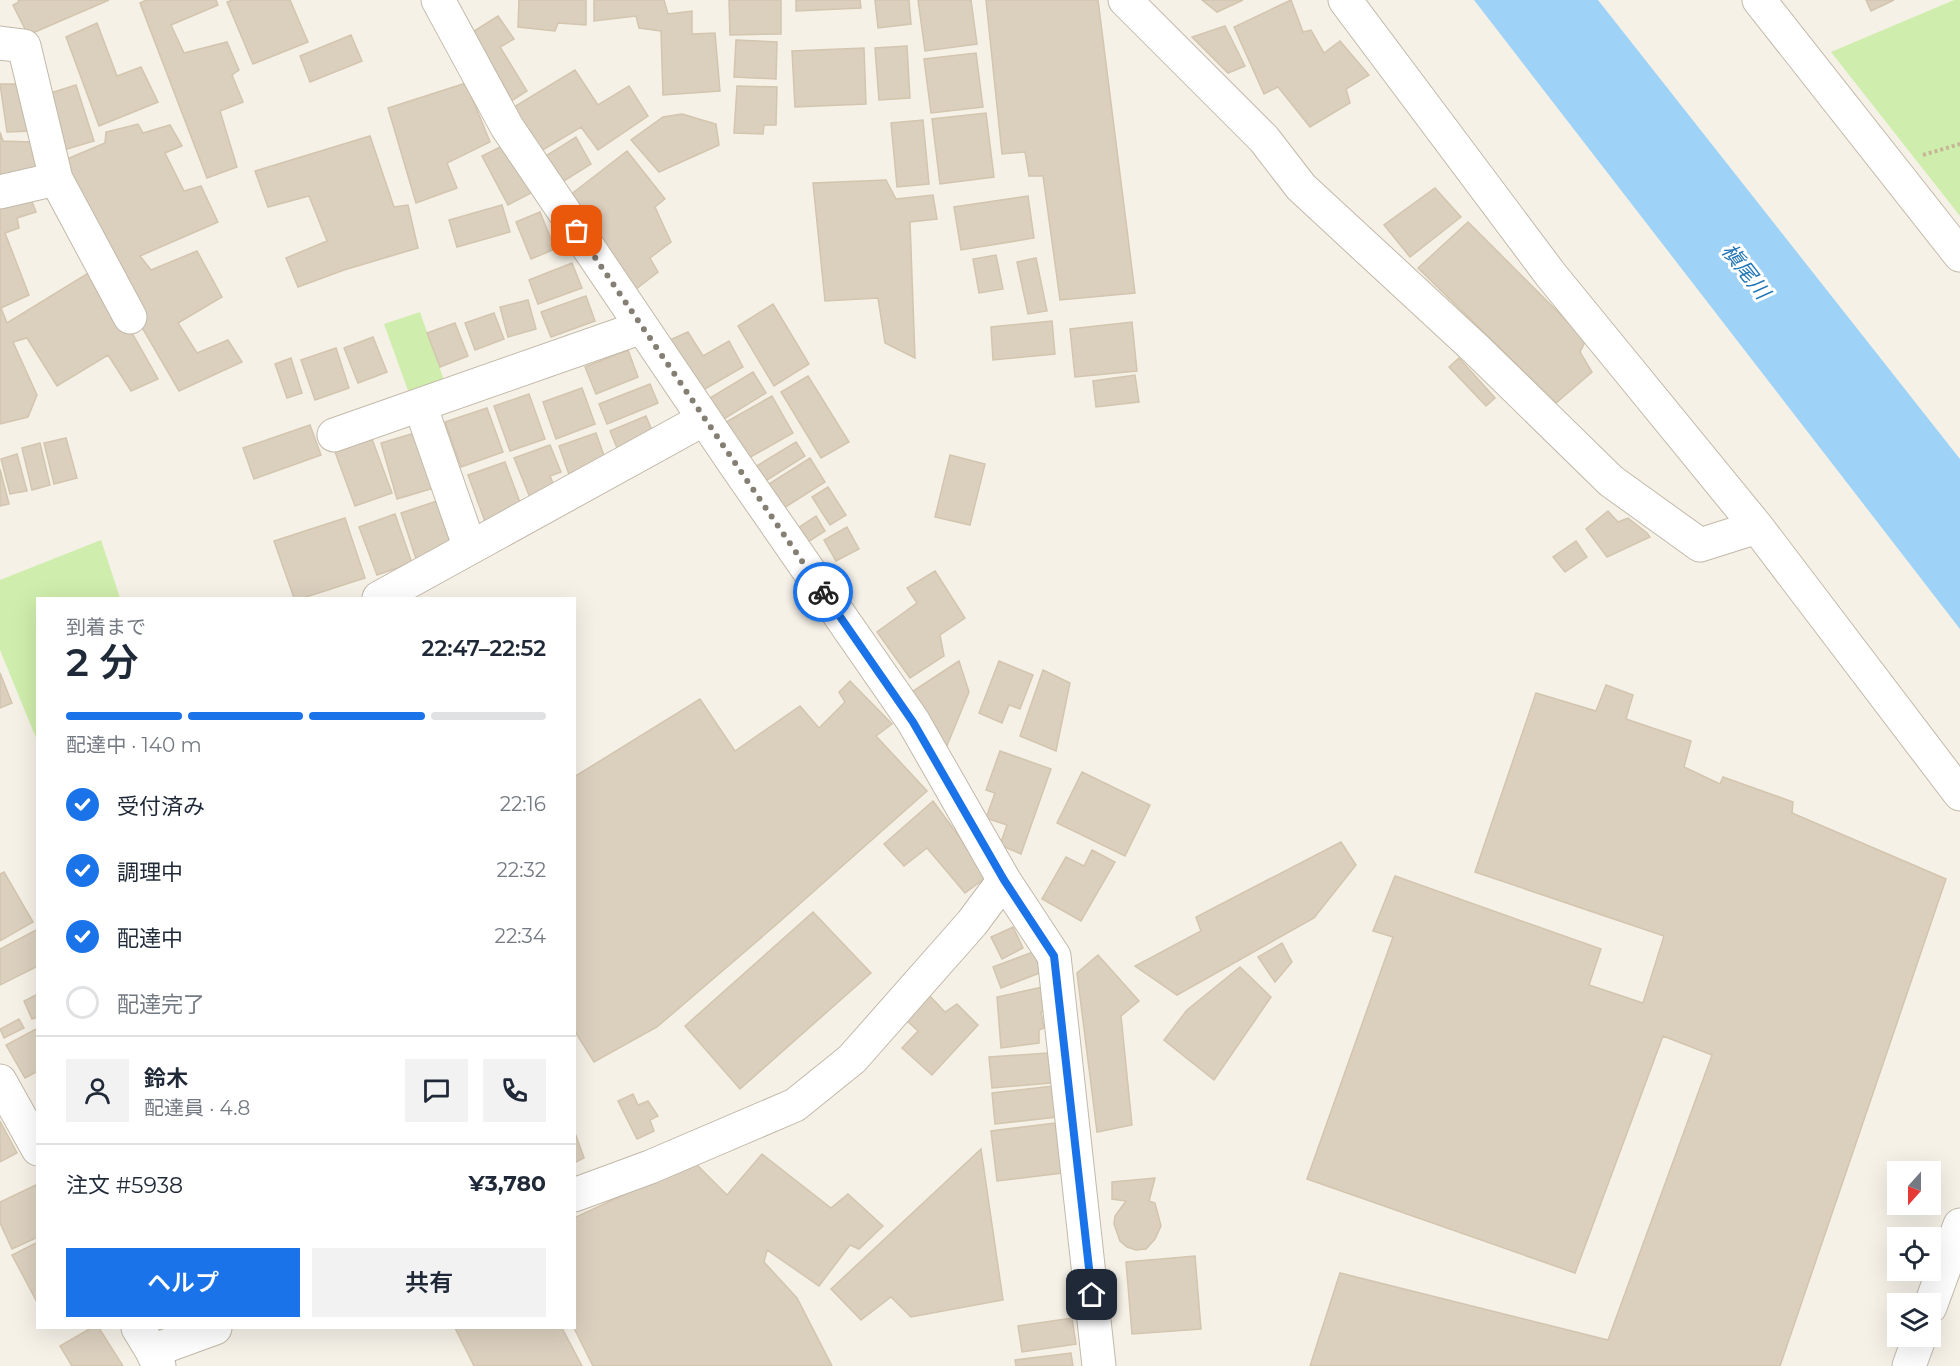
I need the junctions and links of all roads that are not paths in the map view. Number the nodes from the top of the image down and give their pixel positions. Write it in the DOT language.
graph roads {
  1 [pos="438,0"];
  2 [pos="1125,0"];
  3 [pos="1345,0"];
  4 [pos="1759,0"];
  5 [pos="0,43"];
  6 [pos="56,178"];
  7 [pos="0,192"];
  8 [pos="1960,255"];
  9 [pos="130,317"];
  10 [pos="642,327"];
  11 [pos="420,405"];
  12 [pos="704,419"];
  13 [pos="334,435"];
  14 [pos="1757,527"];
  15 [pos="470,548"];
  16 [pos="381,597"];
  17 [pos="1960,794"];
  18 [pos="1004,880"];
  19 [pos="0,1081"];
  20 [pos="36,1145"];
  21 [pos="576,1194"];
  22 [pos="1960,1225"];
  23 [pos="1935,1293"];
  24 [pos="212,1329"];
  25 [pos="1916,1347"];
  26 [pos="150,1348"];
  27 [pos="1099,1366"];
  28 [pos="1909,1366"];
  1 -- 10 [label="street"];
  2 -- 14 [label="street"];
  3 -- 14 [label="street"];
  4 -- 8 [label="street"];
  5 -- 6 [label="street"];
  6 -- 7 [label="street"];
  6 -- 9 [label="street"];
  10 -- 11 [label="street"];
  10 -- 12 [label="street"];
  11 -- 13 [label="street"];
  11 -- 15 [label="street"];
  12 -- 15 [label="street"];
  12 -- 18 [label="street"];
  14 -- 17 [label="street"];
  15 -- 16 [label="street"];
  18 -- 21 [label="street"];
  18 -- 27 [label="street"];
  19 -- 20 [label="street"];
  22 -- 23 [label="street"];
  24 -- 26 [label="street"];
  25 -- 28 [label="street"];
}
